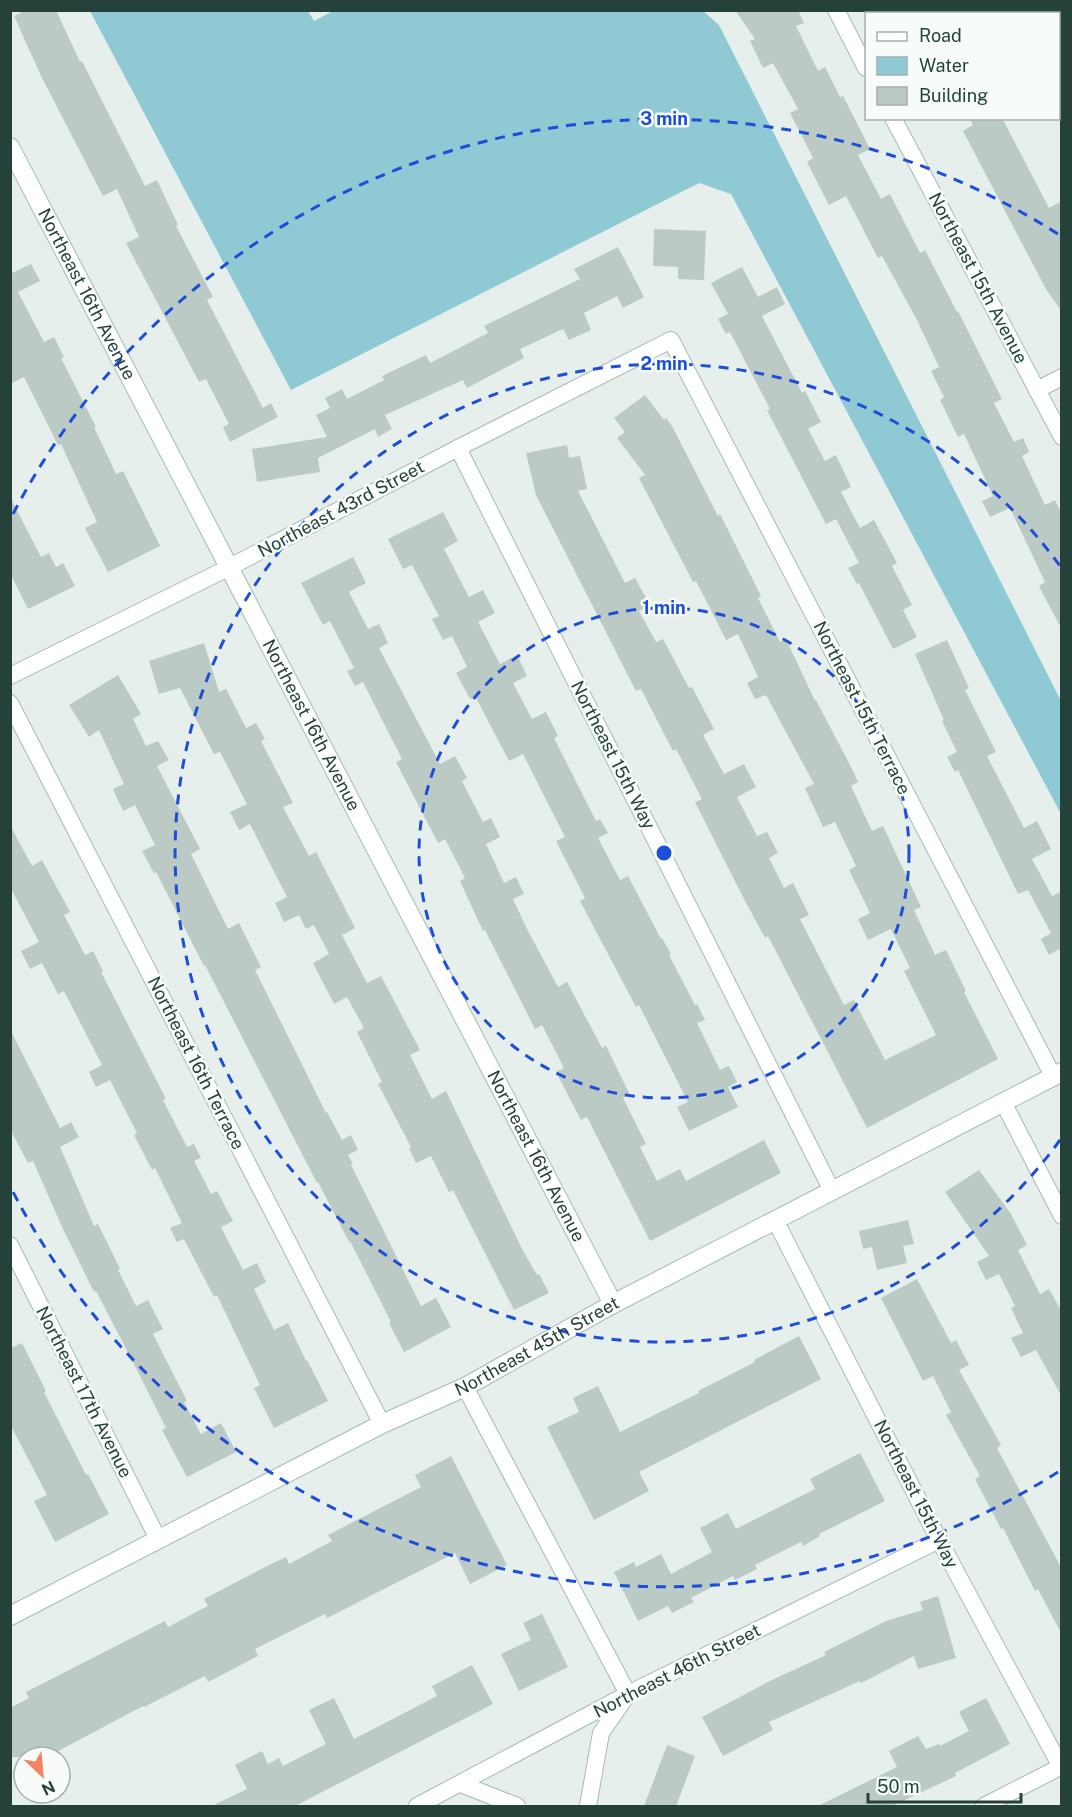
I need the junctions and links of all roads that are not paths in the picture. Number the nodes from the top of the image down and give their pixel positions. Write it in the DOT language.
graph roads {
  1 [pos="836,10"];
  2 [pos="865,64"];
  3 [pos="894,120"];
  4 [pos="10,147"];
  5 [pos="671,340"];
  6 [pos="1062,377"];
  7 [pos="1037,390"];
  8 [pos="1062,438"];
  9 [pos="458,448"];
  10 [pos="228,568"];
  11 [pos="10,676"];
  12 [pos="10,703"];
  13 [pos="1057,1074"];
  14 [pos="1003,1102"];
  15 [pos="832,1191"];
  16 [pos="1062,1216"];
  17 [pos="776,1220"];
  18 [pos="10,1245"];
  19 [pos="612,1304"];
  20 [pos="465,1387"];
  21 [pos="382,1424"];
  22 [pos="158,1539"];
  23 [pos="939,1540"];
  24 [pos="10,1616"];
  25 [pos="628,1694"];
  26 [pos="1061,1767"];
  27 [pos="461,1784"];
  28 [pos="417,1806"];
  29 [pos="517,1806"];
  30 [pos="588,1806"];
  31 [pos="984,1806"];
  1 -- 2 [label="street"];
  3 -- 7 [label="street, Northeast 15th Avenue"];
  4 -- 10 [label="street, Northeast 16th Avenue"];
  5 -- 9 [label="street, Northeast 43rd Street"];
  5 -- 13 [label="street, Northeast 15th Terrace"];
  6 -- 7 [label="street"];
  7 -- 8 [label="street, Northeast 15th Avenue"];
  9 -- 10 [label="street, Northeast 43rd Street"];
  9 -- 15 [label="street, Northeast 15th Way"];
  10 -- 11 [label="street, Northeast 43rd Street"];
  10 -- 19 [label="street, Northeast 16th Avenue"];
  12 -- 21 [label="street, Northeast 16th Terrace"];
  13 -- 14 [label="street, Northeast 45th Street"];
  14 -- 15 [label="street, Northeast 45th Street"];
  14 -- 16 [label="street"];
  15 -- 17 [label="street, Northeast 45th Street"];
  17 -- 19 [label="street, Northeast 45th Street"];
  17 -- 23 [label="street, Northeast 15th Way"];
  18 -- 22 [label="street, Northeast 17th Avenue"];
  19 -- 20 [label="street, Northeast 45th Street"];
  20 -- 21 [label="street, Northeast 45th Street"];
  20 -- 25 [label="street"];
  21 -- 22 [label="street, Northeast 45th Street"];
  22 -- 24 [label="street, Northeast 45th Street"];
  23 -- 25 [label="street, Northeast 46th Street"];
  23 -- 26 [label="street, Northeast 15th Way"];
  25 -- 27 [label="street, Northeast 46th Street"];
  25 -- 30 [label="street"];
  26 -- 31 [label="street"];
  27 -- 28 [label="street, Northeast 46th Street"];
  27 -- 29 [label="street"];
}
